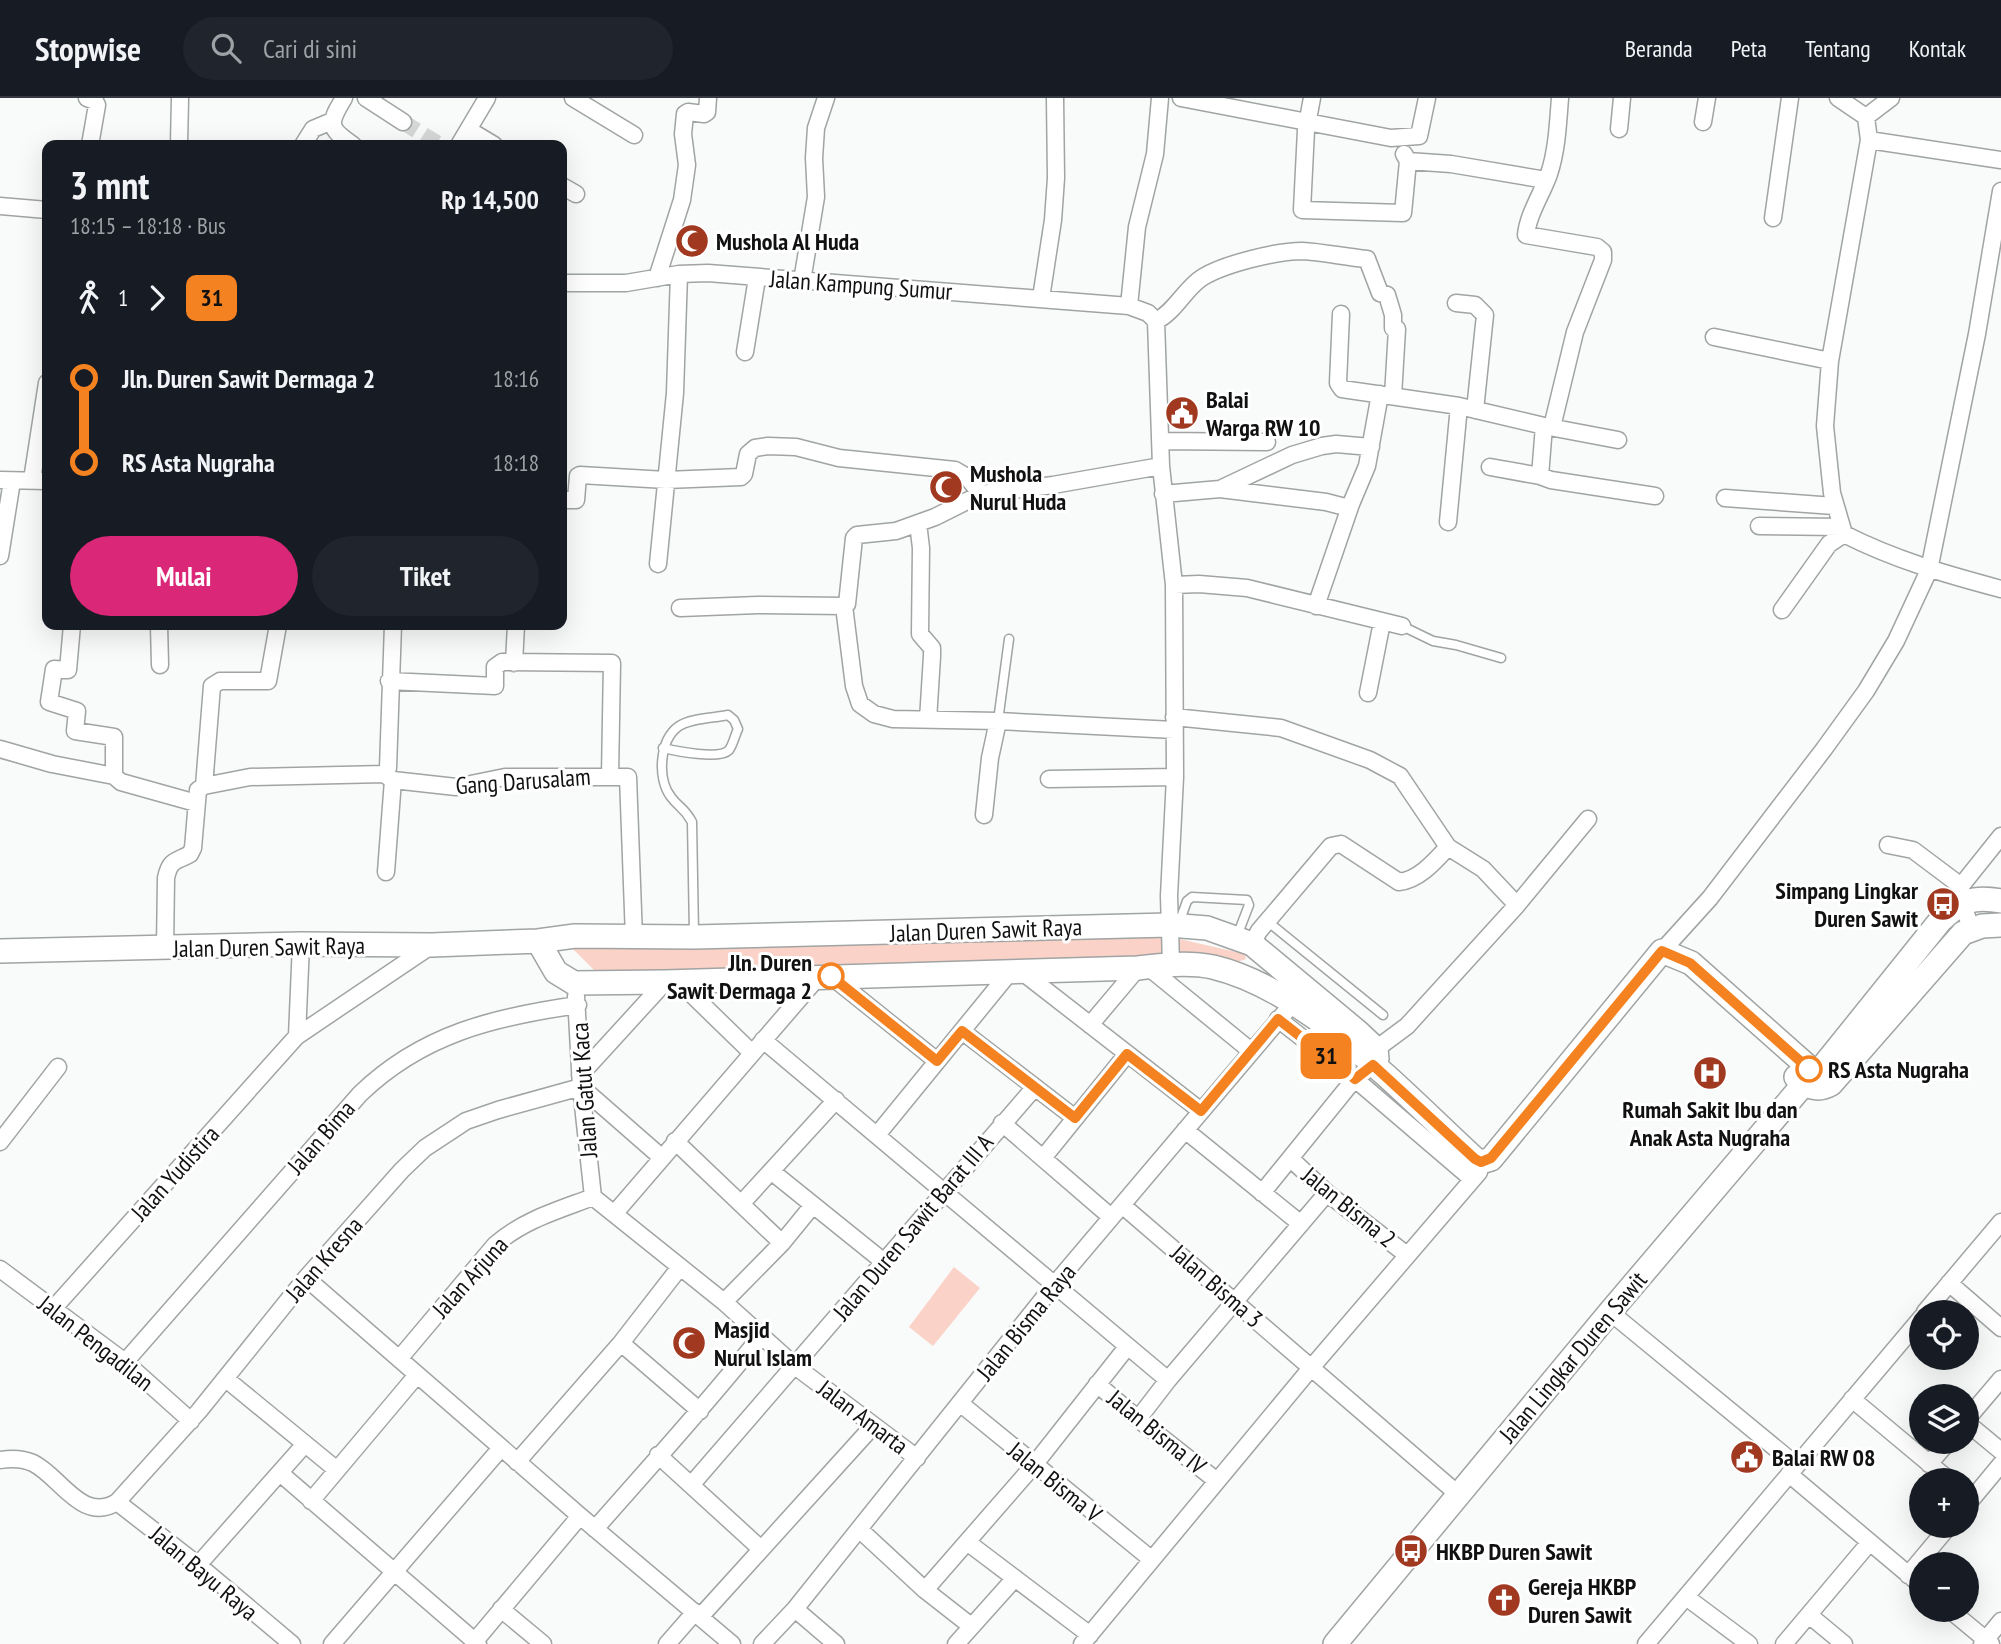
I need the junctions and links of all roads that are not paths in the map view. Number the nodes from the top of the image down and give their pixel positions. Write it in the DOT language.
graph roads {
  1 [pos="87,98"];
  2 [pos="180,98"];
  3 [pos="344,98"];
  4 [pos="366,98"];
  5 [pos="487,98"];
  6 [pos="573,98"];
  7 [pos="708,98"];
  8 [pos="826,98"];
  9 [pos="1055,98"];
  10 [pos="1160,98"];
  11 [pos="1181,98"];
  12 [pos="1312,98"];
  13 [pos="1427,98"];
  14 [pos="1560,98"];
  15 [pos="1622,98"];
  16 [pos="1707,98"];
  17 [pos="1790,98"];
  18 [pos="1838,98"];
  19 [pos="1891,98"];
  20 [pos="1866,117"];
  21 [pos="332,121"];
  22 [pos="403,122"];
  23 [pos="1703,122"];
  24 [pos="1308,124"];
  25 [pos="1619,129"];
  26 [pos="469,130"];
  27 [pos="634,135"];
  28 [pos="1404,137"];
  29 [pos="91,140"];
  30 [pos="179,140"];
  31 [pos="306,140"];
  32 [pos="345,140"];
  33 [pos="462,140"];
  34 [pos="486,140"];
  35 [pos="1869,140"];
  36 [pos="2001,160"];
  37 [pos="1408,161"];
  38 [pos="1546,180"];
  39 [pos="2001,191"];
  40 [pos="0,205"];
  41 [pos="42,209"];
  42 [pos="1773,218"];
  43 [pos="1997,240"];
  44 [pos="679,274"];
  45 [pos="657,278"];
  46 [pos="757,278"];
  47 [pos="802,281"];
  48 [pos="567,283"];
  49 [pos="1041,298"];
  50 [pos="1456,303"];
  51 [pos="1129,306"];
  52 [pos="1341,314"];
  53 [pos="1156,321"];
  54 [pos="1714,337"];
  55 [pos="745,352"];
  56 [pos="1830,361"];
  57 [pos="1387,395"];
  58 [pos="1467,408"];
  59 [pos="1548,427"];
  60 [pos="1618,440"];
  61 [pos="1160,441"];
  62 [pos="1267,442"];
  63 [pos="42,444"];
  64 [pos="1371,447"];
  65 [pos="1160,466"];
  66 [pos="1490,467"];
  67 [pos="1540,476"];
  68 [pos="6,480"];
  69 [pos="39,480"];
  70 [pos="666,480"];
  71 [pos="1220,489"];
  72 [pos="981,494"];
  73 [pos="1163,494"];
  74 [pos="1654,496"];
  75 [pos="1725,498"];
  76 [pos="567,500"];
  77 [pos="1834,506"];
  78 [pos="1349,508"];
  79 [pos="1448,522"];
  80 [pos="918,523"];
  81 [pos="1759,526"];
  82 [pos="1842,531"];
  83 [pos="0,556"];
  84 [pos="658,564"];
  85 [pos="1929,570"];
  86 [pos="1174,585"];
  87 [pos="2001,589"];
  88 [pos="845,606"];
  89 [pos="1316,606"];
  90 [pos="681,608"];
  91 [pos="1782,610"];
  92 [pos="1382,622"];
  93 [pos="1402,626"];
  94 [pos="72,630"];
  95 [pos="159,630"];
  96 [pos="277,630"];
  97 [pos="393,630"];
  98 [pos="516,630"];
  99 [pos="1009,639"];
  100 [pos="1500,658"];
  101 [pos="514,663"];
  102 [pos="160,665"];
  103 [pos="389,681"];
  104 [pos="1368,694"];
  105 [pos="928,720"];
  106 [pos="998,721"];
  107 [pos="1174,724"];
  108 [pos="663,748"];
  109 [pos="0,749"];
  110 [pos="114,776"];
  111 [pos="610,776"];
  112 [pos="1174,776"];
  113 [pos="389,777"];
  114 [pos="1049,779"];
  115 [pos="204,786"];
  116 [pos="196,803"];
  117 [pos="984,814"];
  118 [pos="1588,819"];
  119 [pos="2001,836"];
  120 [pos="1888,845"];
  121 [pos="1448,847"];
  122 [pos="386,872"];
  123 [pos="1961,894"];
  124 [pos="2001,901"];
  125 [pos="1517,905"];
  126 [pos="1267,921"];
  127 [pos="1174,925"];
  128 [pos="2001,925"];
  129 [pos="1970,928"];
  130 [pos="694,937"];
  131 [pos="634,938"];
  132 [pos="538,941"];
  133 [pos="1244,941"];
  134 [pos="301,944"];
  135 [pos="432,945"];
  136 [pos="165,949"];
  137 [pos="0,951"];
  138 [pos="1655,959"];
  139 [pos="1171,964"];
  140 [pos="1143,967"];
  141 [pos="1015,971"];
  142 [pos="824,976"];
  143 [pos="672,982"];
  144 [pos="576,994"];
  145 [pos="1285,1011"];
  146 [pos="1382,1015"];
  147 [pos="1090,1025"];
  148 [pos="962,1031"];
  149 [pos="297,1036"];
  150 [pos="763,1040"];
  151 [pos="1251,1051"];
  152 [pos="752,1053"];
  153 [pos="1127,1054"];
  154 [pos="937,1061"];
  155 [pos="1368,1065"];
  156 [pos="58,1067"];
  157 [pos="1809,1078"];
  158 [pos="581,1082"];
  159 [pos="1035,1087"];
  160 [pos="836,1100"];
  161 [pos="1201,1111"];
  162 [pos="1075,1118"];
  163 [pos="1002,1123"];
  164 [pos="1185,1130"];
  165 [pos="877,1135"];
  166 [pos="675,1141"];
  167 [pos="0,1142"];
  168 [pos="661,1157"];
  169 [pos="1043,1158"];
  170 [pos="1291,1159"];
  171 [pos="1477,1170"];
  172 [pos="771,1171"];
  173 [pos="944,1191"];
  174 [pos="1262,1192"];
  175 [pos="1327,1193"];
  176 [pos="593,1197"];
  177 [pos="741,1204"];
  178 [pos="813,1205"];
  179 [pos="1117,1211"];
  180 [pos="614,1214"];
  181 [pos="2001,1222"];
  182 [pos="1301,1224"];
  183 [pos="782,1243"];
  184 [pos="1407,1255"];
  185 [pos="884,1262"];
  186 [pos="681,1267"];
  187 [pos="0,1269"];
  188 [pos="306,1279"];
  189 [pos="1949,1283"];
  190 [pos="1055,1284"];
  191 [pos="1935,1300"];
  192 [pos="1235,1302"];
  193 [pos="724,1303"];
  194 [pos="53,1309"];
  195 [pos="1610,1312"];
  196 [pos="2001,1328"];
  197 [pos="1909,1332"];
  198 [pos="761,1336"];
  199 [pos="621,1343"];
  200 [pos="1127,1347"];
  201 [pos="399,1359"];
  202 [pos="125,1362"];
  203 [pos="795,1366"];
  204 [pos="1311,1368"];
  205 [pos="417,1375"];
  206 [pos="226,1379"];
  207 [pos="2001,1379"];
  208 [pos="1168,1380"];
  209 [pos="1097,1384"];
  210 [pos="1852,1399"];
  211 [pos="961,1404"];
  212 [pos="1979,1406"];
  213 [pos="700,1411"];
  214 [pos="1138,1419"];
  215 [pos="191,1421"];
  216 [pos="873,1426"];
  217 [pos="1979,1432"];
  218 [pos="305,1444"];
  219 [pos="501,1448"];
  220 [pos="2001,1451"];
  221 [pos="1938,1454"];
  222 [pos="658,1455"];
  223 [pos="917,1458"];
  224 [pos="0,1460"];
  225 [pos="517,1462"];
  226 [pos="1929,1464"];
  227 [pos="2001,1464"];
  228 [pos="1034,1465"];
  229 [pos="1934,1468"];
  230 [pos="337,1470"];
  231 [pos="1793,1470"];
  232 [pos="280,1473"];
  233 [pos="1217,1481"];
  234 [pos="692,1484"];
  235 [pos="1979,1489"];
  236 [pos="1458,1495"];
  237 [pos="311,1501"];
  238 [pos="117,1502"];
  239 [pos="580,1516"];
  240 [pos="595,1529"];
  241 [pos="859,1530"];
  242 [pos="1939,1538"];
  243 [pos="967,1542"];
  244 [pos="1870,1542"];
  245 [pos="761,1549"];
  246 [pos="1151,1559"];
  247 [pos="198,1565"];
  248 [pos="394,1573"];
  249 [pos="1908,1574"];
  250 [pos="1015,1578"];
  251 [pos="925,1590"];
  252 [pos="1686,1597"];
  253 [pos="501,1609"];
  254 [pos="795,1609"];
  255 [pos="698,1615"];
  256 [pos="1809,1615"];
  257 [pos="2001,1621"];
  258 [pos="1964,1622"];
  259 [pos="971,1626"];
  260 [pos="1086,1640"];
  261 [pos="533,1641"];
  262 [pos="477,1642"];
  263 [pos="1986,1642"];
  264 [pos="292,1644"];
  265 [pos="332,1644"];
  266 [pos="667,1644"];
  267 [pos="733,1644"];
  268 [pos="762,1644"];
  269 [pos="836,1644"];
  270 [pos="956,1644"];
  271 [pos="1335,1644"];
  272 [pos="1646,1644"];
  273 [pos="1749,1644"];
  274 [pos="1784,1644"];
  275 [pos="1844,1644"];
  1 -- 29 [label="street"];
  2 -- 30 [label="street"];
  3 -- 21 [label="street"];
  4 -- 22 [label="street"];
  5 -- 26 [label="street"];
  6 -- 27 [label="street"];
  7 -- 45 [label="street"];
  8 -- 47 [label="street"];
  9 -- 49 [label="street"];
  10 -- 51 [label="street"];
  11 -- 24 [label="street"];
  12 -- 24 [label="street"];
  13 -- 28 [label="street"];
  14 -- 38 [label="street"];
  15 -- 25 [label="street"];
  16 -- 23 [label="street"];
  17 -- 42 [label="street"];
  18 -- 20 [label="street"];
  19 -- 20 [label="street"];
  20 -- 35 [label="street"];
  21 -- 31 [label="street"];
  21 -- 32 [label="street"];
  24 -- 28 [label="street"];
  24 -- 37 [label="street"];
  26 -- 33 [label="street"];
  26 -- 34 [label="street"];
  28 -- 37 [label="street"];
  35 -- 36 [label="street"];
  35 -- 56 [label="street"];
  37 -- 38 [label="street"];
  38 -- 59 [label="street"];
  39 -- 43 [label="street"];
  40 -- 41 [label="street"];
  43 -- 85 [label="street"];
  44 -- 45 [label="street, Jalan Kampung Sumur"];
  44 -- 46 [label="street, Jalan Kampung Sumur"];
  44 -- 70 [label="street"];
  45 -- 48 [label="street, Jalan Kampung Sumur"];
  46 -- 47 [label="street, Jalan Kampung Sumur"];
  46 -- 55 [label="street"];
  47 -- 49 [label="street, Jalan Kampung Sumur"];
  49 -- 51 [label="street, Jalan Kampung Sumur"];
  50 -- 58 [label="street"];
  51 -- 53 [label="street, Jalan Kampung Sumur"];
  52 -- 57 [label="street"];
  53 -- 57 [label="street"];
  53 -- 61 [label="street"];
  54 -- 56 [label="street"];
  56 -- 77 [label="street"];
  57 -- 58 [label="street"];
  57 -- 64 [label="street"];
  58 -- 59 [label="street"];
  58 -- 79 [label="street"];
  59 -- 60 [label="street"];
  59 -- 67 [label="street"];
  61 -- 62 [label="street"];
  61 -- 65 [label="street"];
  63 -- 69 [label="street"];
  64 -- 71 [label="street"];
  64 -- 78 [label="street"];
  65 -- 72 [label="street"];
  65 -- 73 [label="street"];
  66 -- 67 [label="street"];
  67 -- 74 [label="street"];
  68 -- 69 [label="street"];
  68 -- 83 [label="street"];
  70 -- 72 [label="street"];
  70 -- 76 [label="street"];
  70 -- 84 [label="street"];
  71 -- 73 [label="street"];
  71 -- 78 [label="street"];
  72 -- 80 [label="street"];
  73 -- 86 [label="street"];
  75 -- 77 [label="street"];
  77 -- 82 [label="street"];
  78 -- 89 [label="street"];
  80 -- 88 [label="street"];
  80 -- 105 [label="street"];
  81 -- 82 [label="street"];
  82 -- 85 [label="street"];
  82 -- 91 [label="street"];
  85 -- 87 [label="street"];
  85 -- 138 [label="street"];
  86 -- 89 [label="street"];
  86 -- 107 [label="street"];
  88 -- 90 [label="street"];
  88 -- 105 [label="street"];
  89 -- 92 [label="street"];
  92 -- 93 [label="street"];
  92 -- 104 [label="street"];
  93 -- 100 [label="lane"];
  94 -- 110 [label="street"];
  95 -- 102 [label="street"];
  96 -- 115 [label="street"];
  97 -- 103 [label="street"];
  98 -- 101 [label="street"];
  99 -- 106 [label="lane"];
  101 -- 103 [label="street"];
  101 -- 111 [label="street"];
  103 -- 113 [label="street"];
  105 -- 106 [label="street"];
  106 -- 107 [label="street"];
  106 -- 117 [label="street"];
  107 -- 112 [label="street"];
  107 -- 121 [label="street"];
  108 -- 108 [label="lane"];
  108 -- 130 [label="lane"];
  109 -- 110 [label="street"];
  110 -- 116 [label="street"];
  111 -- 113 [label="street, Gang Darusalam"];
  111 -- 131 [label="street, Gang Darusalam"];
  112 -- 114 [label="street"];
  112 -- 127 [label="street"];
  113 -- 115 [label="street, Gang Darusalam"];
  113 -- 122 [label="street"];
  115 -- 116 [label="street"];
  116 -- 136 [label="street"];
  118 -- 125 [label="street"];
  119 -- 123 [label="street"];
  120 -- 123 [label="street"];
  121 -- 125 [label="street"];
  121 -- 126 [label="street"];
  123 -- 124 [label="street"];
  123 -- 129 [label="street"];
  123 -- 157 [label="street, Jalan Lingkar Duren Sawit"];
  125 -- 155 [label="street"];
  126 -- 133 [label="street"];
  126 -- 146 [label="lane"];
  127 -- 130 [label="street, Jalan Duren Sawit Raya"];
  127 -- 133 [label="street, Jalan Duren Sawit Raya"];
  127 -- 133 [label="lane"];
  127 -- 139 [label="street"];
  128 -- 129 [label="street"];
  129 -- 157 [label="street"];
  130 -- 131 [label="street, Jalan Duren Sawit Raya"];
  131 -- 132 [label="street, Jalan Duren Sawit Raya"];
  132 -- 135 [label="street, Jalan Duren Sawit Raya"];
  132 -- 144 [label="street"];
  133 -- 155 [label="street, Jalan Duren Sawit Raya"];
  134 -- 135 [label="street, Jalan Duren Sawit Raya"];
  134 -- 136 [label="street, Jalan Duren Sawit Raya"];
  134 -- 149 [label="street"];
  135 -- 149 [label="street, Jalan Yudistira"];
  136 -- 137 [label="street, Jalan Duren Sawit Raya"];
  138 -- 157 [label="street"];
  138 -- 171 [label="street"];
  139 -- 140 [label="street, Jalan Duren Sawit Raya"];
  139 -- 145 [label="street, Jalan Duren Sawit Raya"];
  140 -- 141 [label="street, Jalan Duren Sawit Raya"];
  140 -- 147 [label="street"];
  140 -- 151 [label="street"];
  141 -- 142 [label="street, Jalan Duren Sawit Raya"];
  141 -- 147 [label="street"];
  141 -- 148 [label="street"];
  142 -- 143 [label="street, Jalan Duren Sawit Raya"];
  142 -- 150 [label="street"];
  142 -- 154 [label="street"];
  143 -- 144 [label="street, Jalan Duren Sawit Raya"];
  143 -- 152 [label="street"];
  143 -- 158 [label="street"];
  144 -- 158 [label="street, Jalan Gatut Kaca"];
  144 -- 202 [label="street, Jalan Bima"];
  145 -- 151 [label="street, Jalan Bisma Raya"];
  145 -- 155 [label="street, Jalan Duren Sawit Raya"];
  147 -- 153 [label="street"];
  148 -- 154 [label="street"];
  148 -- 159 [label="street"];
  149 -- 194 [label="street, Jalan Yudistira"];
  150 -- 152 [label="street"];
  150 -- 160 [label="street, Jalan Bisma IV"];
  151 -- 161 [label="street, Jalan Bisma Raya"];
  152 -- 166 [label="street"];
  153 -- 161 [label="street"];
  153 -- 162 [label="street"];
  154 -- 165 [label="street"];
  155 -- 170 [label="street"];
  155 -- 171 [label="street, Jalan Duren Sawit Raya"];
  156 -- 167 [label="street"];
  157 -- 195 [label="street, Jalan Lingkar Duren Sawit"];
  158 -- 168 [label="street"];
  158 -- 176 [label="street, Jalan Gatut Kaca"];
  158 -- 188 [label="street, Jalan Kresna"];
  159 -- 162 [label="street"];
  159 -- 163 [label="street, Jalan Duren Sawit Barat III A"];
  160 -- 165 [label="street, Jalan Bisma IV"];
  160 -- 172 [label="street"];
  161 -- 164 [label="street, Jalan Bisma Raya"];
  162 -- 169 [label="street"];
  163 -- 169 [label="street, Jalan Bisma 3"];
  163 -- 173 [label="street, Jalan Duren Sawit Barat III A"];
  164 -- 174 [label="street, Jalan Bisma 2"];
  164 -- 179 [label="street, Jalan Bisma Raya"];
  165 -- 173 [label="street, Jalan Bisma IV"];
  166 -- 168 [label="street"];
  166 -- 177 [label="street"];
  168 -- 180 [label="street"];
  169 -- 179 [label="street, Jalan Bisma 3"];
  170 -- 174 [label="street"];
  170 -- 175 [label="street, Jalan Bisma 2"];
  171 -- 184 [label="street"];
  172 -- 177 [label="street"];
  172 -- 178 [label="street"];
  173 -- 185 [label="street, Jalan Duren Sawit Barat III A"];
  173 -- 190 [label="street, Jalan Bisma IV"];
  174 -- 182 [label="street, Jalan Bisma 2"];
  175 -- 182 [label="street, Jalan Bisma IV"];
  175 -- 184 [label="street, Jalan Bisma 2"];
  176 -- 180 [label="street, Jalan Amarta"];
  176 -- 201 [label="street, Jalan Arjuna"];
  177 -- 183 [label="street"];
  178 -- 183 [label="street"];
  178 -- 185 [label="street"];
  179 -- 190 [label="street, Jalan Bisma Raya"];
  179 -- 192 [label="street, Jalan Bisma 3"];
  180 -- 186 [label="street, Jalan Amarta"];
  181 -- 189 [label="street"];
  182 -- 192 [label="street, Jalan Bisma IV"];
  183 -- 193 [label="street"];
  184 -- 204 [label="street"];
  185 -- 203 [label="street, Jalan Duren Sawit Barat III A"];
  186 -- 193 [label="street, Jalan Amarta"];
  186 -- 199 [label="street"];
  187 -- 194 [label="street, Jalan Pengadilan"];
  188 -- 201 [label="street"];
  188 -- 206 [label="street, Jalan Kresna"];
  189 -- 191 [label="street"];
  189 -- 196 [label="street"];
  190 -- 200 [label="street, Jalan Bisma IV"];
  190 -- 211 [label="street, Jalan Bisma Raya"];
  192 -- 204 [label="street, Jalan Bisma 3"];
  192 -- 208 [label="street, Jalan Bisma IV"];
  193 -- 198 [label="street, Jalan Amarta"];
  194 -- 202 [label="street, Jalan Pengadilan"];
  195 -- 231 [label="street"];
  195 -- 236 [label="street, Jalan Lingkar Duren Sawit"];
  197 -- 210 [label="street"];
  198 -- 203 [label="street, Jalan Amarta"];
  198 -- 213 [label="street"];
  199 -- 213 [label="street"];
  199 -- 225 [label="street"];
  200 -- 208 [label="street, Jalan Bisma IV"];
  200 -- 209 [label="street"];
  201 -- 205 [label="street"];
  202 -- 215 [label="street, Jalan Pengadilan"];
  203 -- 216 [label="street, Jalan Amarta"];
  203 -- 234 [label="street, Jalan Duren Sawit Barat III A"];
  204 -- 233 [label="street"];
  204 -- 236 [label="street, Jalan Bisma 3"];
  205 -- 219 [label="street"];
  205 -- 230 [label="street"];
  206 -- 215 [label="street, Jalan Kresna"];
  206 -- 218 [label="street"];
  207 -- 212 [label="street"];
  208 -- 214 [label="street"];
  209 -- 214 [label="street, Jalan Bisma IV"];
  209 -- 228 [label="street"];
  210 -- 226 [label="street"];
  210 -- 231 [label="street"];
  211 -- 223 [label="street, Jalan Bisma Raya"];
  211 -- 228 [label="street, Jalan Bisma V"];
  213 -- 222 [label="street"];
  214 -- 233 [label="street, Jalan Bisma IV"];
  215 -- 238 [label="street, Jalan Kresna"];
  216 -- 223 [label="street, Jalan Amarta"];
  216 -- 245 [label="street"];
  217 -- 220 [label="street"];
  218 -- 230 [label="street"];
  218 -- 232 [label="street"];
  219 -- 225 [label="street"];
  219 -- 248 [label="street"];
  221 -- 226 [label="street"];
  222 -- 234 [label="street"];
  222 -- 240 [label="street"];
  223 -- 241 [label="street, Jalan Bisma Raya"];
  224 -- 238 [label="street"];
  225 -- 239 [label="street"];
  226 -- 229 [label="street"];
  227 -- 235 [label="street"];
  228 -- 243 [label="street"];
  228 -- 246 [label="street, Jalan Bisma V"];
  230 -- 237 [label="street"];
  231 -- 244 [label="street"];
  231 -- 252 [label="street"];
  232 -- 237 [label="street"];
  232 -- 247 [label="street"];
  233 -- 246 [label="street"];
  234 -- 245 [label="street"];
  236 -- 271 [label="street, Jalan Lingkar Duren Sawit"];
  237 -- 248 [label="street"];
  238 -- 247 [label="street, Jalan Bayu Raya"];
  239 -- 240 [label="street"];
  239 -- 253 [label="street"];
  240 -- 255 [label="street"];
  241 -- 251 [label="street"];
  241 -- 254 [label="street, Jalan Bisma Raya"];
  242 -- 249 [label="street"];
  243 -- 250 [label="street"];
  243 -- 251 [label="street"];
  244 -- 249 [label="street"];
  244 -- 256 [label="street"];
  245 -- 255 [label="street"];
  246 -- 260 [label="street"];
  247 -- 264 [label="street, Jalan Bayu Raya"];
  248 -- 262 [label="street"];
  248 -- 265 [label="street"];
  250 -- 259 [label="street"];
  250 -- 260 [label="street"];
  251 -- 259 [label="street"];
  252 -- 272 [label="street"];
  252 -- 273 [label="street"];
  253 -- 261 [label="street"];
  253 -- 262 [label="street"];
  254 -- 268 [label="street, Jalan Bisma Raya"];
  254 -- 269 [label="street"];
  255 -- 266 [label="street"];
  255 -- 267 [label="street"];
  256 -- 274 [label="street"];
  256 -- 275 [label="street"];
  257 -- 263 [label="street"];
  258 -- 263 [label="street"];
  259 -- 270 [label="street"];
}
